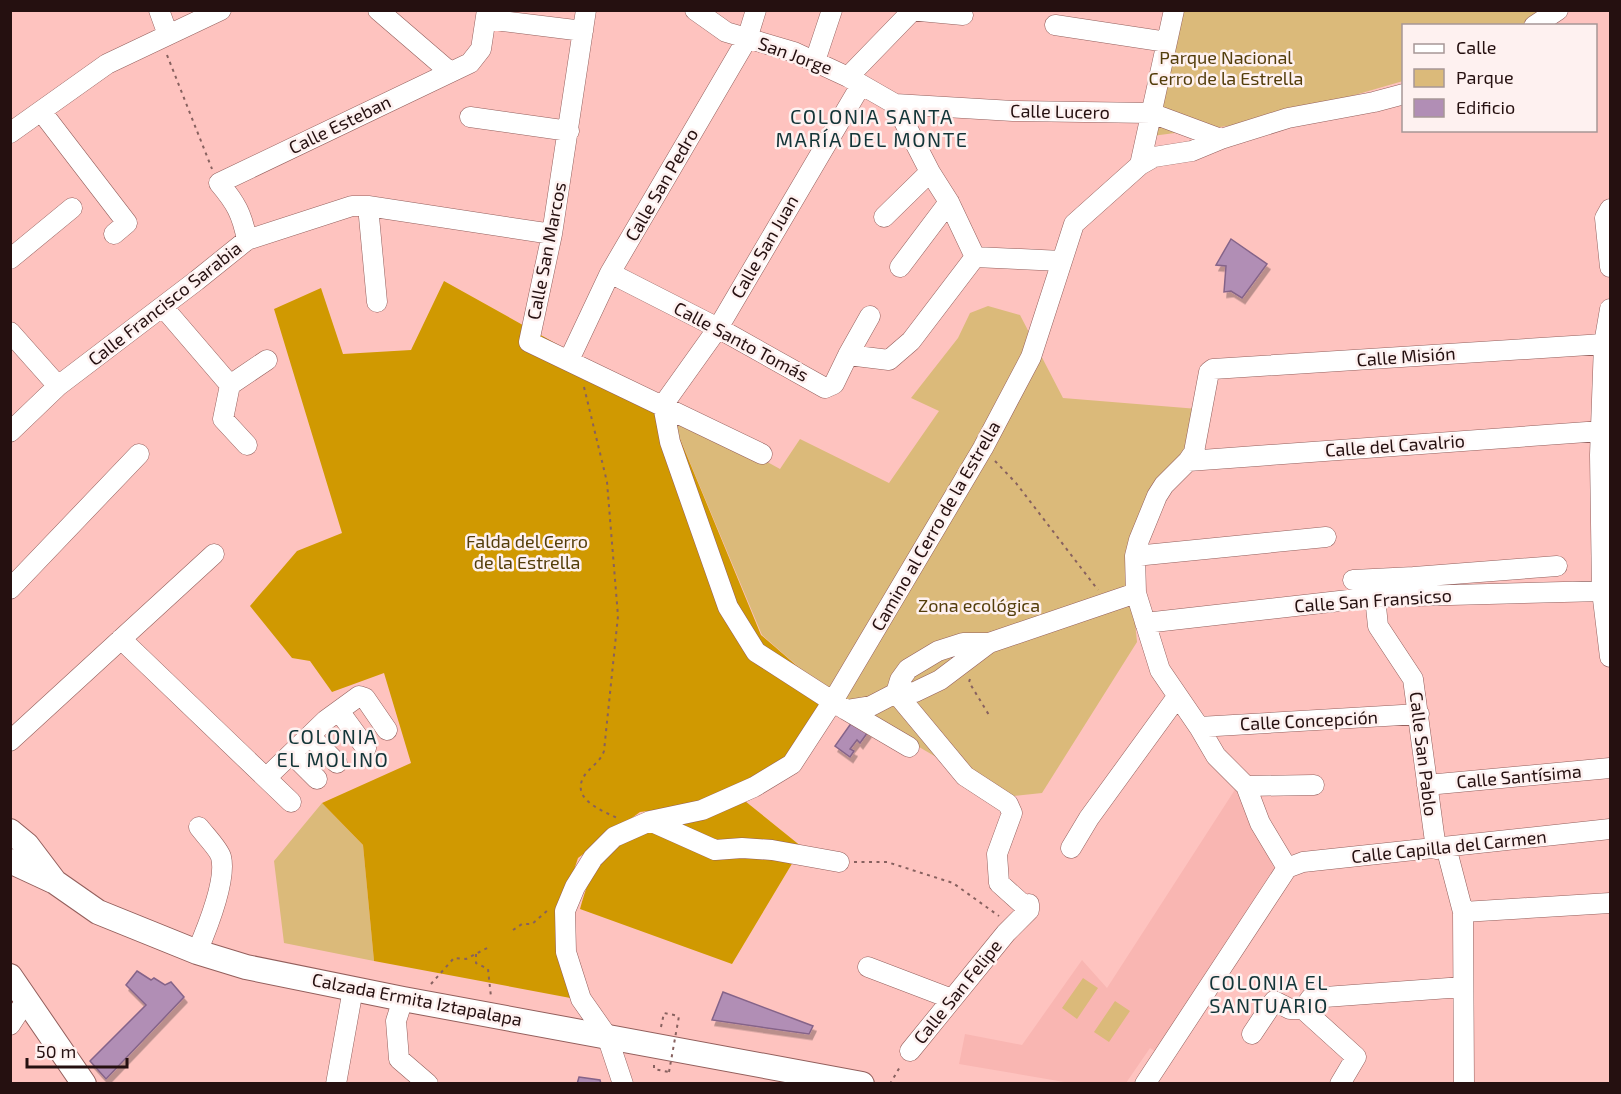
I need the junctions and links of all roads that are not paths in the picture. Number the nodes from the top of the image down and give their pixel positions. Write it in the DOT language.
graph roads {
  1 [pos="159,10"];
  2 [pos="378,10"];
  3 [pos="586,10"];
  4 [pos="695,10"];
  5 [pos="756,10"];
  6 [pos="832,10"];
  7 [pos="1174,10"];
  8 [pos="1558,10"];
  9 [pos="911,11"];
  10 [pos="211,13"];
  11 [pos="487,15"];
  12 [pos="963,15"];
  13 [pos="1537,24"];
  14 [pos="1055,25"];
  15 [pos="583,31"];
  16 [pos="165,37"];
  17 [pos="747,39"];
  18 [pos="1167,42"];
  19 [pos="815,61"];
  20 [pos="450,72"];
  21 [pos="854,81"];
  22 [pos="1402,94"];
  23 [pos="895,104"];
  24 [pos="41,111"];
  25 [pos="1151,113"];
  26 [pos="470,117"];
  27 [pos="569,131"];
  28 [pos="10,133"];
  29 [pos="1221,139"];
  30 [pos="1140,165"];
  31 [pos="930,172"];
  32 [pos="949,202"];
  33 [pos="368,206"];
  34 [pos="72,208"];
  35 [pos="1611,209"];
  36 [pos="884,217"];
  37 [pos="114,234"];
  38 [pos="552,234"];
  39 [pos="247,240"];
  40 [pos="975,257"];
  41 [pos="10,259"];
  42 [pos="1062,261"];
  43 [pos="900,267"];
  44 [pos="1611,267"];
  45 [pos="610,273"];
  46 [pos="377,302"];
  47 [pos="163,307"];
  48 [pos="1611,309"];
  49 [pos="870,316"];
  50 [pos="718,328"];
  51 [pos="10,332"];
  52 [pos="1604,344"];
  53 [pos="848,356"];
  54 [pos="267,360"];
  55 [pos="573,362"];
  56 [pos="230,385"];
  57 [pos="58,387"];
  58 [pos="1606,394"];
  59 [pos="663,405"];
  60 [pos="1601,431"];
  61 [pos="10,432"];
  62 [pos="247,445"];
  63 [pos="139,454"];
  64 [pos="762,454"];
  65 [pos="1605,455"];
  66 [pos="1188,461"];
  67 [pos="1326,537"];
  68 [pos="214,554"];
  69 [pos="1135,556"];
  70 [pos="1557,566"];
  71 [pos="1353,580"];
  72 [pos="1415,587"];
  73 [pos="10,589"];
  74 [pos="1602,591"];
  75 [pos="1136,593"];
  76 [pos="1375,597"];
  77 [pos="1145,623"];
  78 [pos="121,639"];
  79 [pos="1611,657"];
  80 [pos="896,693"];
  81 [pos="1178,697"];
  82 [pos="840,706"];
  83 [pos="339,711"];
  84 [pos="1419,714"];
  85 [pos="1199,727"];
  86 [pos="387,730"];
  87 [pos="13,733"];
  88 [pos="310,736"];
  89 [pos="909,747"];
  90 [pos="366,748"];
  91 [pos="292,754"];
  92 [pos="337,763"];
  93 [pos="1611,768"];
  94 [pos="266,778"];
  95 [pos="317,779"];
  96 [pos="1427,785"];
  97 [pos="1246,786"];
  98 [pos="1314,786"];
  99 [pos="291,802"];
  100 [pos="643,824"];
  101 [pos="199,826"];
  102 [pos="1611,829"];
  103 [pos="10,831"];
  104 [pos="1071,848"];
  105 [pos="1441,848"];
  106 [pos="10,861"];
  107 [pos="839,862"];
  108 [pos="1287,868"];
  109 [pos="55,882"];
  110 [pos="1611,903"];
  111 [pos="1462,912"];
  112 [pos="197,952"];
  113 [pos="868,967"];
  114 [pos="10,976"];
  115 [pos="1463,987"];
  116 [pos="353,989"];
  117 [pos="27,999"];
  118 [pos="952,999"];
  119 [pos="410,1000"];
  120 [pos="1304,1009"];
  121 [pos="10,1025"];
  122 [pos="1252,1034"];
  123 [pos="607,1036"];
  124 [pos="910,1051"];
  125 [pos="84,1083"];
  126 [pos="336,1083"];
  127 [pos="428,1083"];
  128 [pos="623,1083"];
  129 [pos="862,1083"];
  130 [pos="1144,1083"];
  131 [pos="1340,1083"];
  132 [pos="1464,1083"];
  1 -- 16 [label="street"];
  2 -- 20 [label="street"];
  3 -- 15 [label="street, Calle San Marcos"];
  4 -- 17 [label="street, San Jorge"];
  5 -- 17 [label="street, Calle San Pedro"];
  6 -- 19 [label="street"];
  7 -- 18 [label="street"];
  8 -- 13 [label="street"];
  9 -- 12 [label="street"];
  9 -- 21 [label="street, Calle San Juan"];
  10 -- 16 [label="street"];
  11 -- 15 [label="street"];
  11 -- 20 [label="street, Calle Esteban"];
  14 -- 18 [label="street"];
  15 -- 27 [label="street, Calle San Marcos"];
  16 -- 24 [label="street"];
  17 -- 19 [label="street, San Jorge"];
  17 -- 45 [label="street, Calle San Pedro"];
  18 -- 25 [label="street"];
  19 -- 21 [label="street, San Jorge"];
  20 -- 39 [label="street, Calle Esteban"];
  21 -- 23 [label="street, San Jorge"];
  21 -- 50 [label="street, Calle San Juan"];
  22 -- 29 [label="street, Camino al Cerro de la Estrella"];
  23 -- 25 [label="street, Calle Lucero"];
  23 -- 31 [label="street"];
  24 -- 28 [label="street"];
  24 -- 37 [label="street"];
  25 -- 29 [label="street, Calle Lucero"];
  25 -- 30 [label="street"];
  26 -- 27 [label="street"];
  27 -- 38 [label="street, Calle San Marcos"];
  29 -- 30 [label="street, Camino al Cerro de la Estrella"];
  30 -- 42 [label="street, Camino al Cerro de la Estrella"];
  31 -- 32 [label="street"];
  31 -- 36 [label="street"];
  32 -- 40 [label="street"];
  32 -- 43 [label="street"];
  33 -- 38 [label="street, Calle Francisco Sarabia"];
  33 -- 39 [label="street, Calle Francisco Sarabia"];
  33 -- 46 [label="street"];
  34 -- 41 [label="street"];
  35 -- 44 [label="street"];
  38 -- 55 [label="street, Calle San Marcos"];
  39 -- 47 [label="street, Calle Francisco Sarabia"];
  40 -- 42 [label="street"];
  40 -- 53 [label="street"];
  42 -- 82 [label="street, Camino al Cerro de la Estrella"];
  45 -- 50 [label="street, Calle Santo Tomás"];
  45 -- 55 [label="street, Calle San Pedro"];
  47 -- 56 [label="street"];
  47 -- 57 [label="street, Calle Francisco Sarabia"];
  48 -- 52 [label="street"];
  49 -- 53 [label="street"];
  50 -- 53 [label="street, Calle Santo Tomás"];
  50 -- 59 [label="street, Calle San Juan"];
  51 -- 57 [label="street"];
  52 -- 58 [label="street"];
  52 -- 66 [label="street, Calle Misión"];
  54 -- 56 [label="street"];
  55 -- 59 [label="street, Calle San Marcos"];
  56 -- 62 [label="street"];
  57 -- 61 [label="street, Calle Francisco Sarabia"];
  58 -- 60 [label="street"];
  59 -- 64 [label="street, Calle San Marcos"];
  59 -- 82 [label="street"];
  60 -- 65 [label="street"];
  60 -- 66 [label="street, Calle del Cavalrio"];
  63 -- 73 [label="street"];
  65 -- 74 [label="street"];
  66 -- 69 [label="street"];
  67 -- 69 [label="street"];
  68 -- 78 [label="street"];
  69 -- 75 [label="street"];
  70 -- 72 [label="street"];
  71 -- 72 [label="street"];
  72 -- 74 [label="street, Calle San Fransicso"];
  72 -- 76 [label="street, Calle San Fransicso"];
  74 -- 79 [label="street"];
  75 -- 77 [label="street"];
  75 -- 80 [label="street"];
  76 -- 77 [label="street, Calle San Fransicso"];
  76 -- 84 [label="street, Calle San Pablo"];
  77 -- 81 [label="street"];
  78 -- 87 [label="street"];
  78 -- 94 [label="street"];
  80 -- 82 [label="street"];
  80 -- 118 [label="street, Calle San Felipe"];
  81 -- 85 [label="street"];
  81 -- 104 [label="street"];
  82 -- 89 [label="street"];
  82 -- 100 [label="street, Camino al Cerro de la Estrella"];
  83 -- 86 [label="street"];
  83 -- 88 [label="street"];
  83 -- 90 [label="street"];
  84 -- 85 [label="street, Calle Concepción"];
  84 -- 96 [label="street, Calle San Pablo"];
  85 -- 97 [label="street"];
  88 -- 91 [label="street"];
  88 -- 92 [label="street"];
  91 -- 94 [label="street"];
  91 -- 95 [label="street"];
  93 -- 96 [label="street, Calle Santísima"];
  94 -- 99 [label="street"];
  96 -- 105 [label="street, Calle San Pablo"];
  97 -- 98 [label="street"];
  97 -- 108 [label="street"];
  100 -- 107 [label="street"];
  100 -- 123 [label="street, Camino al Cerro de la Estrella"];
  101 -- 112 [label="street"];
  102 -- 105 [label="street, Calle Capilla del Carmen"];
  103 -- 109 [label="main road, Calzada Ermita Iztapalapa"];
  105 -- 108 [label="street, Calle Capilla del Carmen"];
  105 -- 111 [label="street, Calle San Pablo"];
  106 -- 109 [label="main road"];
  108 -- 130 [label="street"];
  109 -- 112 [label="main road, Calzada Ermita Iztapalapa"];
  110 -- 111 [label="street"];
  111 -- 115 [label="street, Calle San Pablo"];
  112 -- 116 [label="main road, Calzada Ermita Iztapalapa"];
  113 -- 118 [label="street"];
  114 -- 117 [label="main road"];
  115 -- 120 [label="street"];
  115 -- 132 [label="street, Calle San Pablo"];
  116 -- 119 [label="main road, Calzada Ermita Iztapalapa"];
  116 -- 126 [label="street"];
  117 -- 121 [label="street"];
  117 -- 125 [label="main road"];
  118 -- 124 [label="street, Calle San Felipe"];
  119 -- 123 [label="main road, Calzada Ermita Iztapalapa"];
  119 -- 127 [label="street"];
  120 -- 122 [label="street"];
  120 -- 131 [label="street"];
  123 -- 128 [label="street, Camino al Cerro de la Estrella"];
  123 -- 129 [label="main road, Calzada Ermita Iztapalapa"];
}
